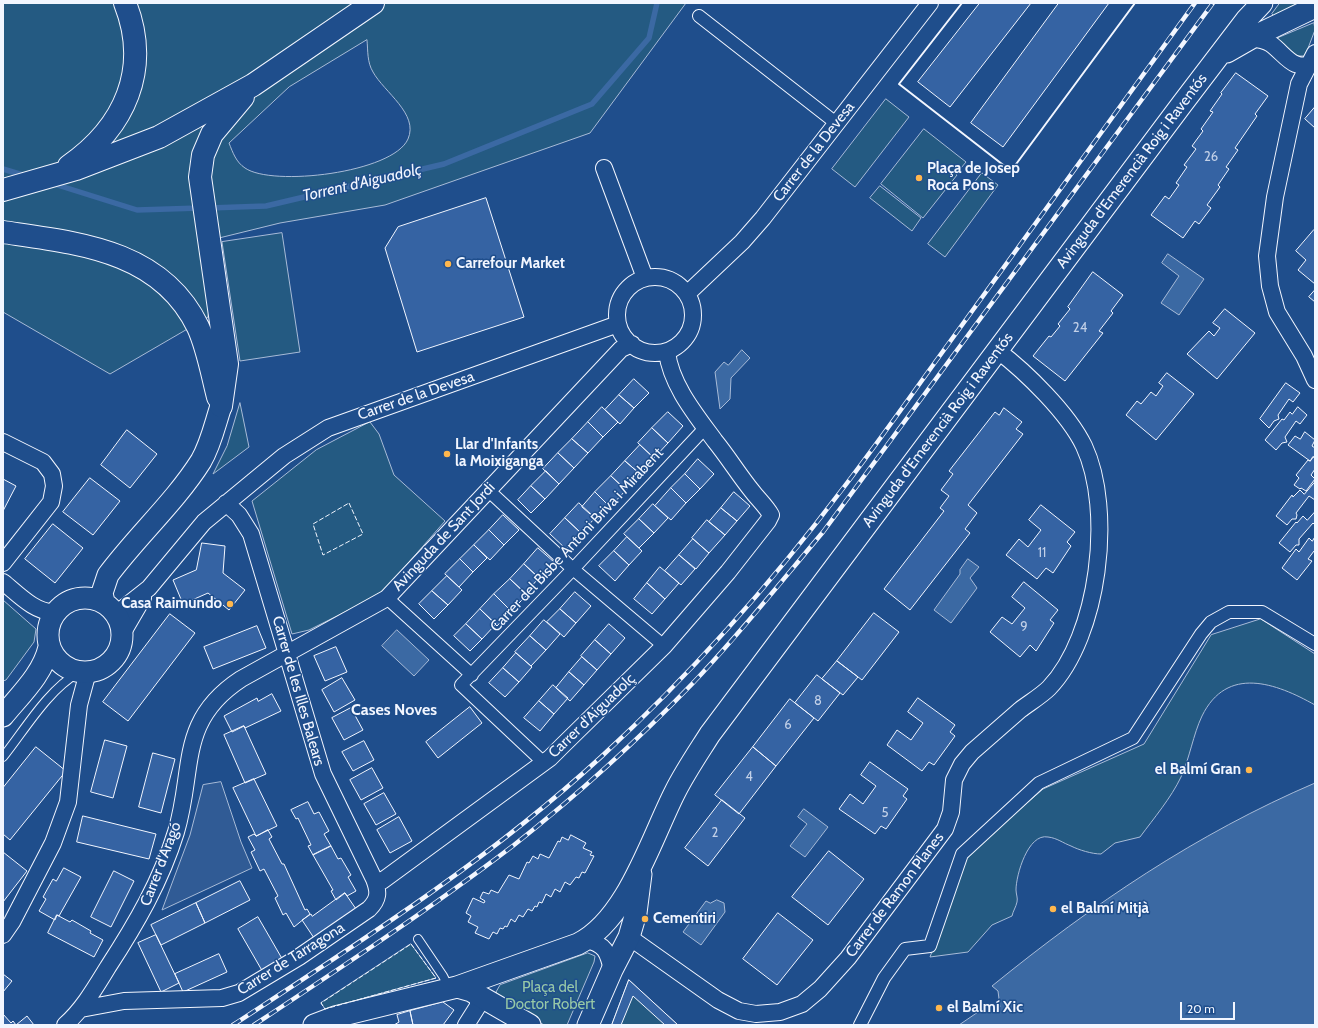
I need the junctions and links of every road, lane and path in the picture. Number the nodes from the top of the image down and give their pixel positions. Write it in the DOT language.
graph roads {
  1 [pos="125,3"];
  2 [pos="373,3"];
  3 [pos="930,3"];
  4 [pos="1262,3"];
  5 [pos="1315,7"];
  6 [pos="699,16"];
  7 [pos="1250,38"];
  8 [pos="1218,58"];
  9 [pos="1312,61"];
  10 [pos="252,85"];
  11 [pos="836,123"];
  12 [pos="604,168"];
  13 [pos="54,176"];
  14 [pos="5,190"];
  15 [pos="3,232"];
  16 [pos="645,278"];
  17 [pos="688,293"];
  18 [pos="618,324"];
  19 [pos="632,344"];
  20 [pos="997,350"];
  21 [pos="667,352"];
  22 [pos="1315,380"];
  23 [pos="221,406"];
  24 [pos="705,428"];
  25 [pos="3,442"];
  26 [pos="488,490"];
  27 [pos="228,501"];
  28 [pos="3,563"];
  29 [pos="117,563"];
  30 [pos="573,569"];
  31 [pos="3,582"];
  32 [pos="149,588"];
  33 [pos="78,598"];
  34 [pos="387,598"];
  35 [pos="110,608"];
  36 [pos="54,612"];
  37 [pos="122,634"];
  38 [pos="1315,644"];
  39 [pos="664,646"];
  40 [pos="49,647"];
  41 [pos="286,653"];
  42 [pos="76,669"];
  43 [pos="472,675"];
  44 [pos="29,684"];
  45 [pos="3,714"];
  46 [pos="3,757"];
  47 [pos="543,762"];
  48 [pos="643,861"];
  49 [pos="374,879"];
  50 [pos="3,934"];
  51 [pos="629,937"];
  52 [pos="418,939"];
  53 [pos="586,940"];
  54 [pos="612,970"];
  55 [pos="453,988"];
  56 [pos="478,995"];
  57 [pos="81,1009"];
  58 [pos="329,1021"];
  59 [pos="65,1025"];
  60 [pos="314,1025"];
  61 [pos="466,1025"];
  62 [pos="530,1025"];
  63 [pos="588,1025"];
  64 [pos="860,1025"];
  1 -- 13 [label="main road"];
  2 -- 10 [label="main road"];
  3 -- 11 [label="street, Carrer de la Devesa"];
  4 -- 8 [label="street, Avinguda d'Emerencià Roig i Raventós"];
  5 -- 7 [label="street, Avinguda d'Emerencià Roig i Raventós"];
  6 -- 11 [label="street"];
  7 -- 8 [label="street, Avinguda d'Emerencià Roig i Raventós"];
  7 -- 9 [label="street"];
  8 -- 20 [label="street, Avinguda d'Emerencià Roig i Raventós"];
  9 -- 22 [label="street"];
  10 -- 13 [label="main road"];
  10 -- 23 [label="main road"];
  11 -- 17 [label="street, Carrer de la Devesa"];
  12 -- 16 [label="street"];
  13 -- 14 [label="main road"];
  15 -- 23 [label="main road"];
  16 -- 17 [label="street"];
  16 -- 18 [label="street"];
  17 -- 21 [label="street"];
  18 -- 19 [label="street"];
  18 -- 27 [label="street, Carrer de la Devesa"];
  19 -- 21 [label="street"];
  19 -- 26 [label="street, Avinguda de Sant Jordi"];
  20 -- 48 [label="street, Avinguda d'Emerencià Roig i Raventós"];
  20 -- 51 [label="street, Carrer de Ramon Planes"];
  21 -- 24 [label="street"];
  23 -- 29 [label="street"];
  24 -- 30 [label="street, Carrer del Bisbe Antoni Briva i Mirabent"];
  24 -- 39 [label="street, Carrer d'Aiguadolç"];
  25 -- 28 [label="street"];
  26 -- 30 [label="street"];
  26 -- 34 [label="street, Avinguda de Sant Jordi"];
  27 -- 32 [label="street, Carrer de la Devesa"];
  27 -- 41 [label="street, Carrer de les Illes Balears"];
  29 -- 33 [label="street"];
  29 -- 35 [label="street"];
  30 -- 39 [label="street"];
  30 -- 43 [label="street, Carrer del Bisbe Antoni Briva i Mirabent"];
  31 -- 36 [label="street"];
  32 -- 35 [label="street"];
  32 -- 37 [label="street"];
  33 -- 35 [label="street"];
  33 -- 36 [label="street"];
  34 -- 41 [label="street, Avinguda de Sant Jordi"];
  34 -- 43 [label="street"];
  35 -- 37 [label="street"];
  36 -- 40 [label="street"];
  37 -- 42 [label="street"];
  38 -- 64 [label="street"];
  39 -- 47 [label="street, Carrer d'Aiguadolç"];
  40 -- 42 [label="street"];
  40 -- 44 [label="street"];
  41 -- 49 [label="street, Carrer de les Illes Balears"];
  41 -- 57 [label="street, Carrer d'Aragó"];
  42 -- 44 [label="street"];
  42 -- 46 [label="lane"];
  42 -- 50 [label="street"];
  43 -- 47 [label="street"];
  44 -- 45 [label="street"];
  47 -- 49 [label="street, Carrer d'Aiguadolç"];
  48 -- 51 [label="street"];
  48 -- 53 [label="street"];
  49 -- 57 [label="street, Carrer de Tarragona"];
  51 -- 54 [label="street"];
  52 -- 55 [label="lane"];
  53 -- 54 [label="street"];
  53 -- 55 [label="street"];
  54 -- 63 [label="street"];
  55 -- 56 [label="street"];
  55 -- 58 [label="street"];
  56 -- 61 [label="street"];
  56 -- 62 [label="street"];
  57 -- 59 [label="street, Carrer d'Aragó"];
  58 -- 60 [label="street"];
}
